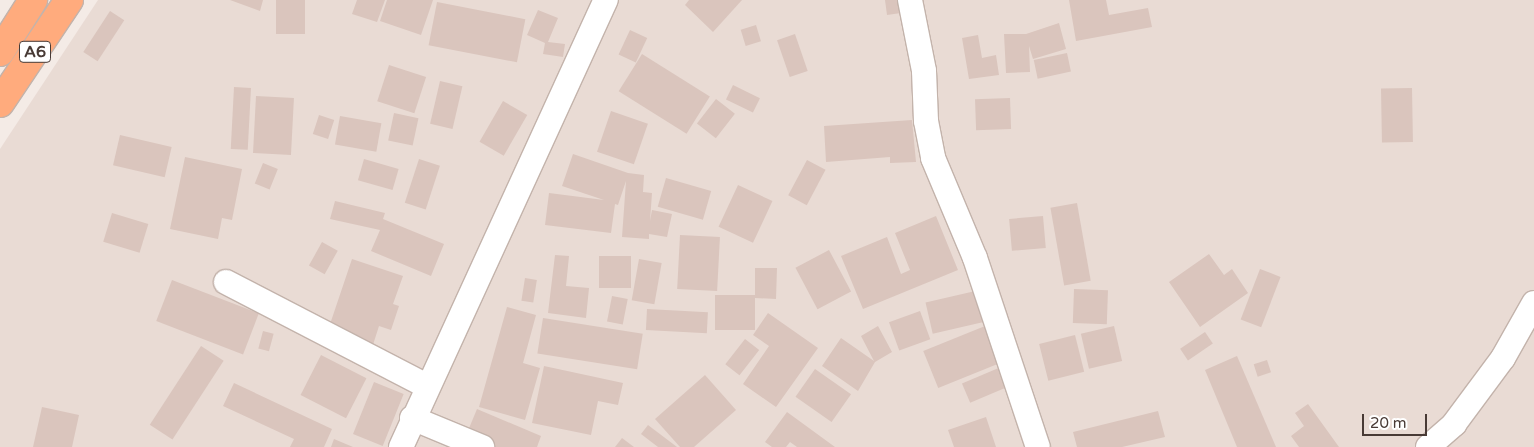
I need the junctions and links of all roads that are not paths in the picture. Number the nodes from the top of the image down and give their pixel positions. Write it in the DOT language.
graph roads {
  1 [pos="33,0"];
  2 [pos="69,0"];
  3 [pos="606,0"];
  4 [pos="910,0"];
  5 [pos="0,52"];
  6 [pos="0,104"];
  7 [pos="226,282"];
  8 [pos="1534,303"];
  9 [pos="427,386"];
  10 [pos="412,418"];
  11 [pos="400,447"];
  12 [pos="482,447"];
  13 [pos="1038,447"];
  14 [pos="1428,447"];
  1 -- 5 [label="highway, A6"];
  2 -- 6 [label="highway, A6"];
  3 -- 9 [label="street"];
  4 -- 13 [label="street"];
  7 -- 9 [label="street"];
  8 -- 14 [label="street"];
  9 -- 10 [label="street"];
  10 -- 11 [label="street"];
  10 -- 12 [label="street"];
}
